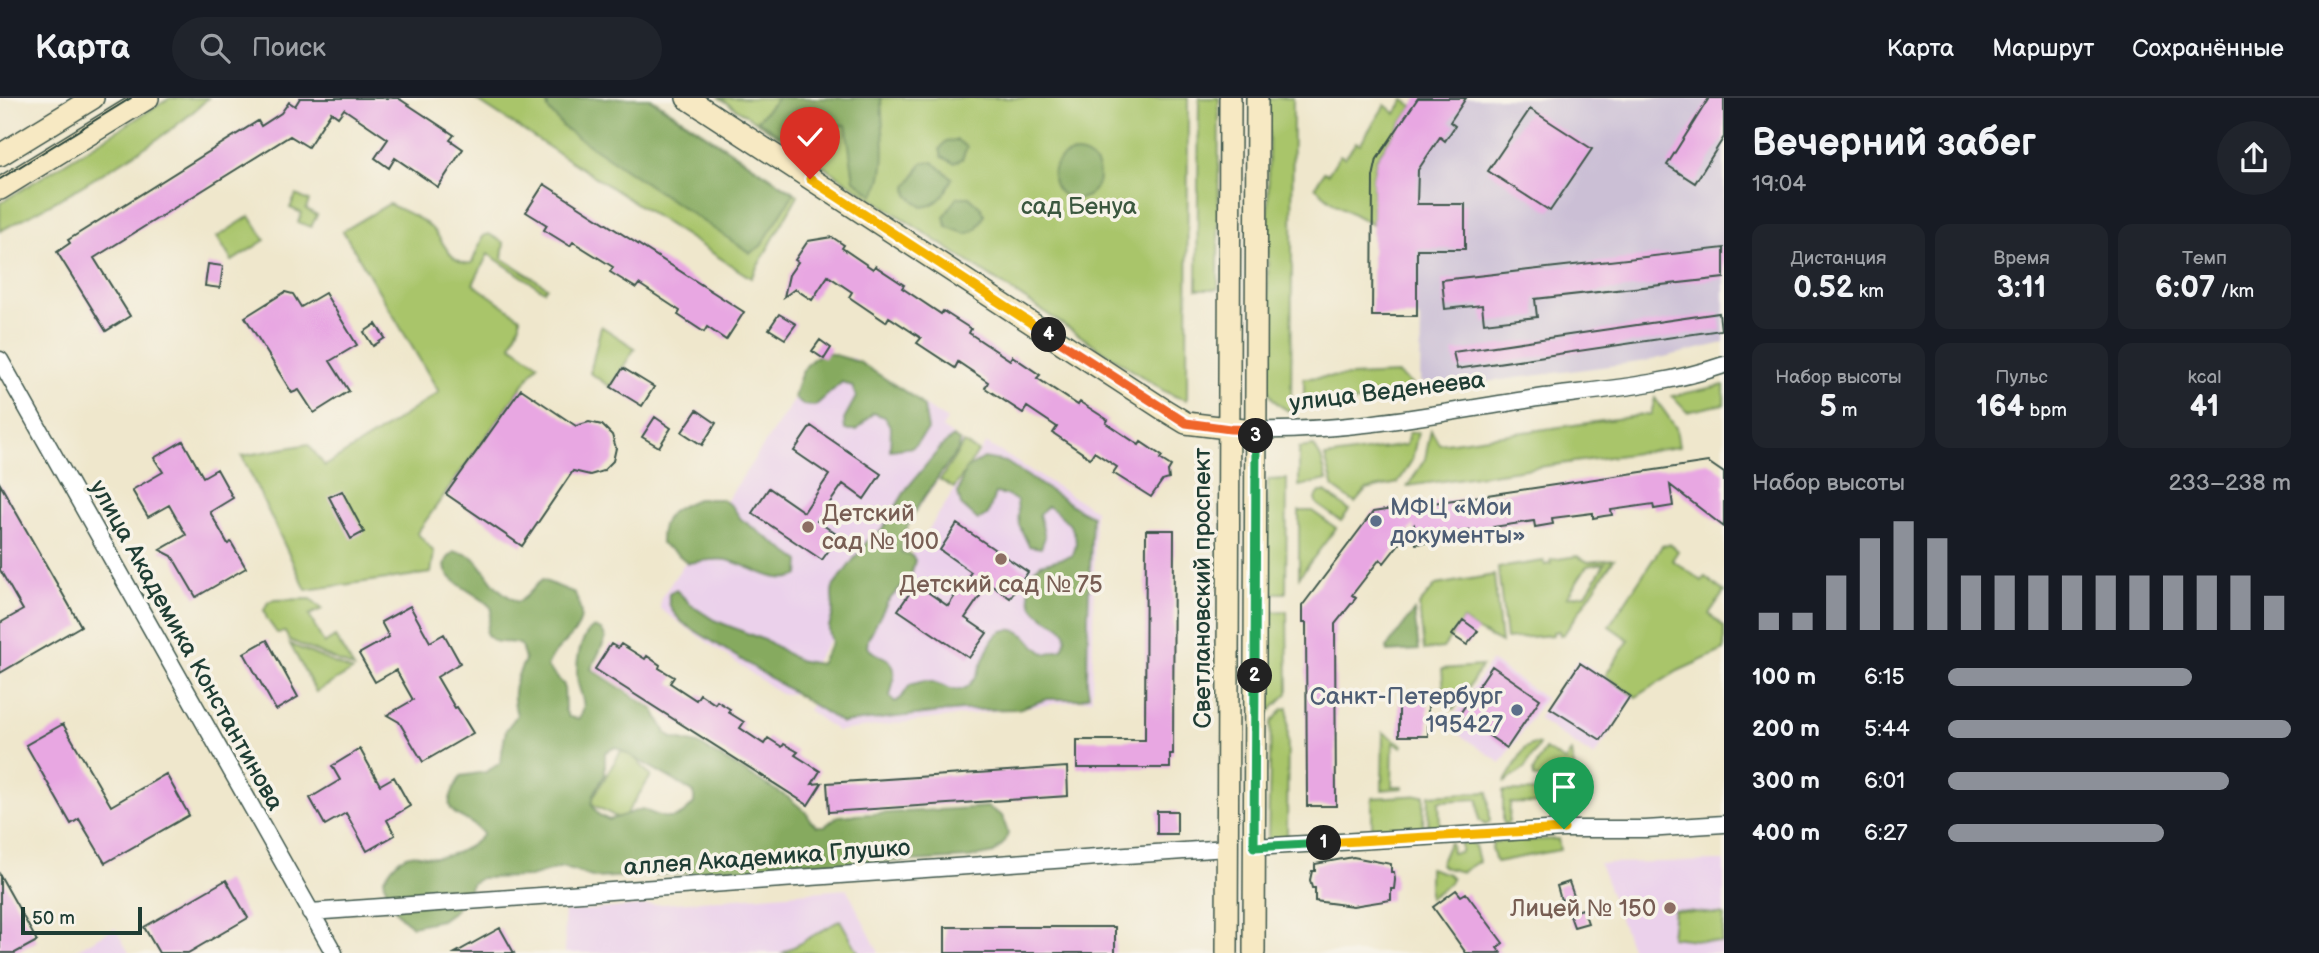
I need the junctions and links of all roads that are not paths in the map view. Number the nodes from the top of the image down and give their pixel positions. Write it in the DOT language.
graph roads {
  1 [pos="93,98"];
  2 [pos="148,98"];
  3 [pos="687,98"];
  4 [pos="1230,98"];
  5 [pos="1257,98"];
  6 [pos="0,155"];
  7 [pos="0,189"];
  8 [pos="0,360"];
  9 [pos="1724,365"];
  10 [pos="1230,429"];
  11 [pos="1256,430"];
  12 [pos="1724,824"];
  13 [pos="1254,847"];
  14 [pos="1227,848"];
  15 [pos="310,912"];
  16 [pos="334,953"];
  17 [pos="1227,953"];
  18 [pos="1254,953"];
  1 -- 6 [label="main road"];
  2 -- 7 [label="main road"];
  3 -- 10 [label="main road, улица Веденеева"];
  4 -- 10 [label="main road, Светлановский проспект"];
  5 -- 11 [label="main road"];
  8 -- 15 [label="street, улица Академика Константинова"];
  9 -- 11 [label="street, улица Веденеева"];
  10 -- 11 [label="main road, улица Веденеева"];
  10 -- 14 [label="main road, Светлановский проспект"];
  11 -- 13 [label="main road"];
  12 -- 13 [label="street"];
  13 -- 18 [label="main road"];
  14 -- 15 [label="street, аллея Академика Глушко"];
  14 -- 17 [label="main road, Светлановский проспект"];
  15 -- 16 [label="street, улица Академика Константинова"];
}
